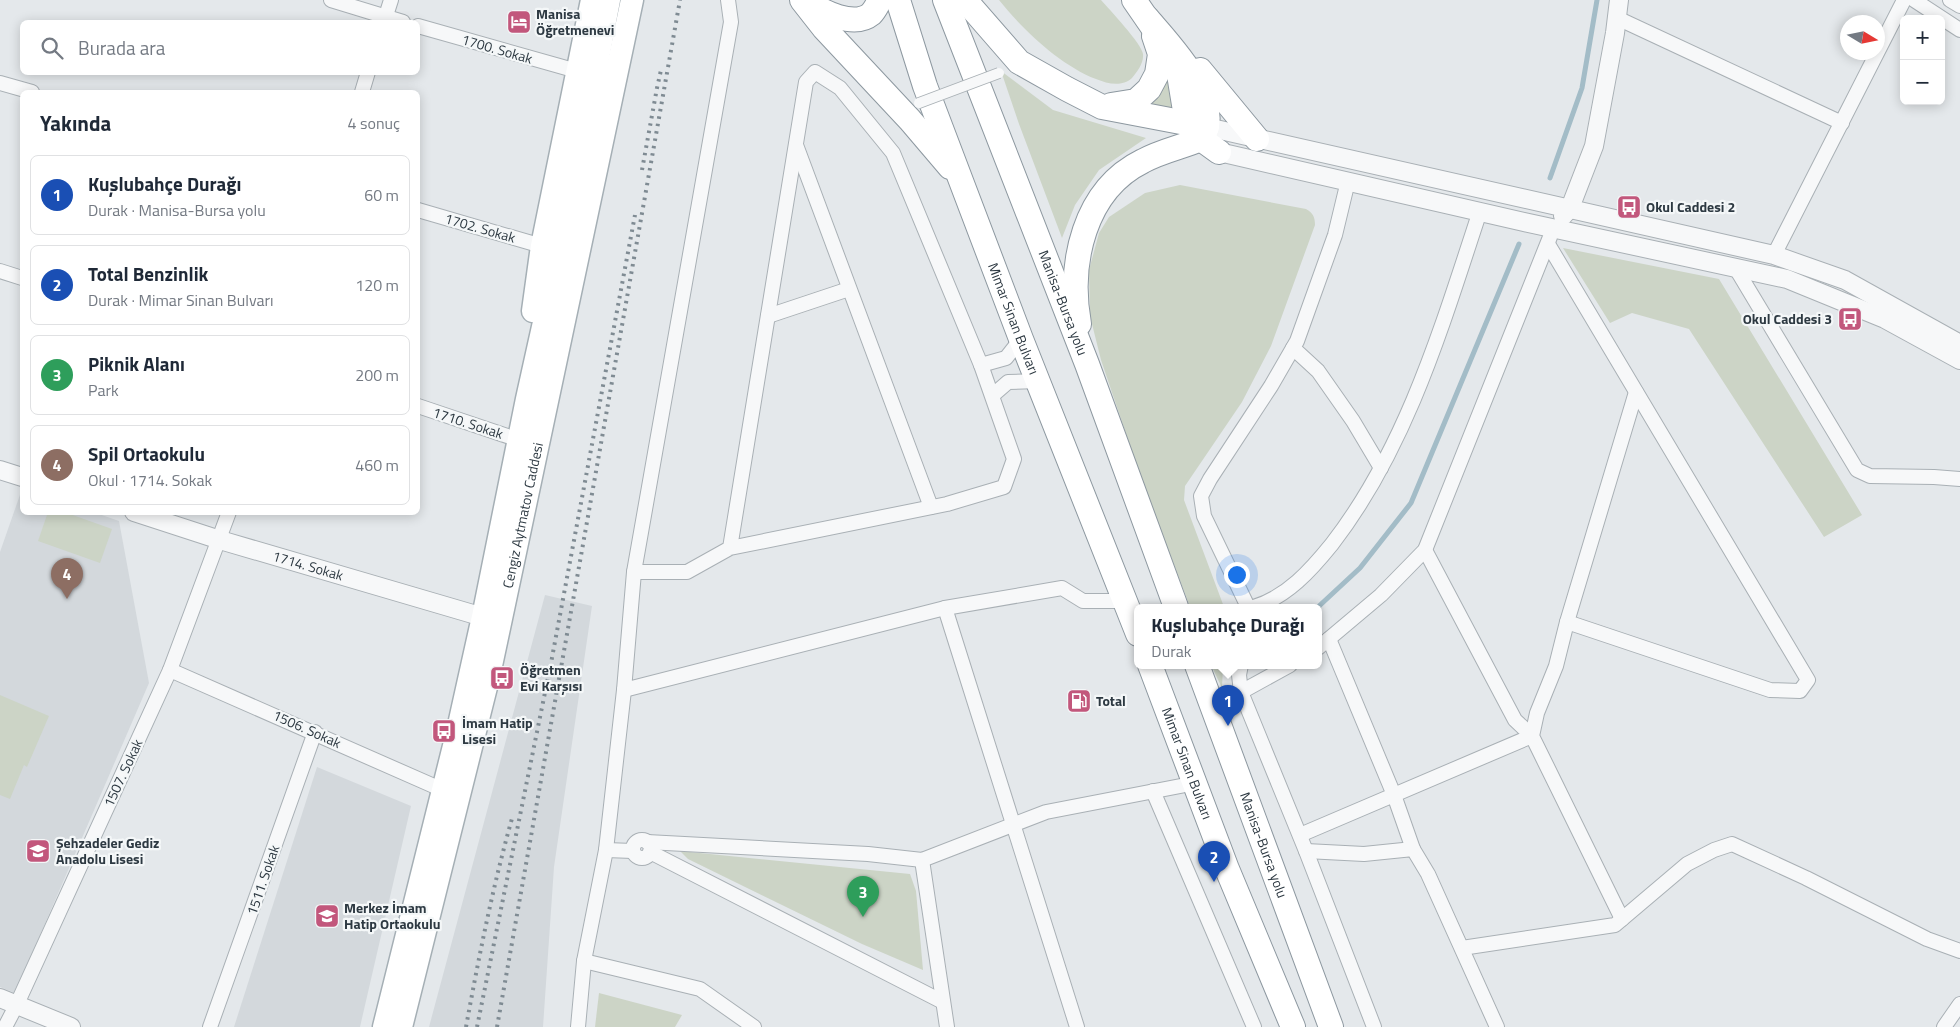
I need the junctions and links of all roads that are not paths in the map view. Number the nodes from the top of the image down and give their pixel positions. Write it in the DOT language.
graph roads {
  1 [pos="331,0"];
  2 [pos="391,0"];
  3 [pos="592,0"];
  4 [pos="609,0"];
  5 [pos="632,0"];
  6 [pos="728,0"];
  7 [pos="802,0"];
  8 [pos="807,0"];
  9 [pos="880,0"];
  10 [pos="898,0"];
  11 [pos="945,0"];
  12 [pos="965,0"];
  13 [pos="1618,0"];
  14 [pos="1904,0"];
  15 [pos="1914,0"];
  16 [pos="1950,0"];
  17 [pos="1960,6"];
  18 [pos="1141,9"];
  19 [pos="1617,18"];
  20 [pos="385,20"];
  21 [pos="420,27"];
  22 [pos="1960,30"];
  23 [pos="577,71"];
  24 [pos="999,73"];
  25 [pos="367,75"];
  26 [pos="0,83"];
  27 [pos="25,90"];
  28 [pos="363,90"];
  29 [pos="919,103"];
  30 [pos="1102,106"];
  31 [pos="1842,123"];
  32 [pos="1203,135"];
  33 [pos="1258,139"];
  34 [pos="796,144"];
  35 [pos="962,180"];
  36 [pos="1348,181"];
  37 [pos="1570,208"];
  38 [pos="420,211"];
  39 [pos="1480,211"];
  40 [pos="1551,236"];
  41 [pos="542,246"];
  42 [pos="1774,255"];
  43 [pos="1735,267"];
  44 [pos="0,271"];
  45 [pos="1765,274"];
  46 [pos="20,277"];
  47 [pos="849,289"];
  48 [pos="768,316"];
  49 [pos="1022,339"];
  50 [pos="1960,344"];
  51 [pos="1293,348"];
  52 [pos="1960,360"];
  53 [pos="1087,364"];
  54 [pos="981,365"];
  55 [pos="1039,381"];
  56 [pos="1636,392"];
  57 [pos="992,395"];
  58 [pos="527,399"];
  59 [pos="420,407"];
  60 [pos="519,440"];
  61 [pos="1381,468"];
  62 [pos="0,470"];
  63 [pos="20,476"];
  64 [pos="1960,479"];
  65 [pos="931,507"];
  66 [pos="143,515"];
  67 [pos="228,515"];
  68 [pos="220,540"];
  69 [pos="730,548"];
  70 [pos="1425,550"];
  71 [pos="634,572"];
  72 [pos="1125,601"];
  73 [pos="1175,604"];
  74 [pos="1247,604"];
  75 [pos="1264,604"];
  76 [pos="945,608"];
  77 [pos="483,617"];
  78 [pos="1567,622"];
  79 [pos="1134,624"];
  80 [pos="1323,643"];
  81 [pos="1152,669"];
  82 [pos="1199,669"];
  83 [pos="1241,669"];
  84 [pos="1283,669"];
  85 [pos="170,670"];
  86 [pos="624,690"];
  87 [pos="1241,692"];
  88 [pos="315,732"];
  89 [pos="1532,736"];
  90 [pos="1196,783"];
  91 [pos="443,790"];
  92 [pos="1152,791"];
  93 [pos="1394,795"];
  94 [pos="1014,824"];
  95 [pos="1300,836"];
  96 [pos="648,847"];
  97 [pos="1413,849"];
  98 [pos="606,850"];
  99 [pos="1306,851"];
  100 [pos="922,860"];
  101 [pos="1622,918"];
  102 [pos="1462,948"];
  103 [pos="1960,951"];
  104 [pos="584,961"];
  105 [pos="0,998"];
  106 [pos="943,1002"];
  107 [pos="17,1004"];
  108 [pos="1960,1004"];
  109 [pos="4,1027"];
  110 [pos="71,1027"];
  111 [pos="210,1027"];
  112 [pos="384,1027"];
  113 [pos="402,1027"];
  114 [pos="578,1027"];
  115 [pos="754,1027"];
  116 [pos="947,1027"];
  117 [pos="1077,1027"];
  118 [pos="1254,1027"];
  119 [pos="1293,1027"];
  120 [pos="1331,1027"];
  121 [pos="1374,1027"];
  122 [pos="1497,1027"];
  123 [pos="1944,1027"];
  1 -- 20 [label="street"];
  2 -- 20 [label="street"];
  3 -- 23 [label="main road"];
  4 -- 58 [label="main road, Cengiz Aytmatov Caddesi"];
  5 -- 113 [label="main road, Cengiz Aytmatov Caddesi"];
  6 -- 71 [label="street"];
  7 -- 35 [label="highway"];
  8 -- 9 [label="highway"];
  10 -- 35 [label="highway, Mimar Sinan Bulvarı"];
  11 -- 53 [label="highway, Manisa-Bursa yolu"];
  12 -- 30 [label="highway"];
  13 -- 19 [label="street"];
  14 -- 31 [label="street"];
  15 -- 22 [label="street"];
  16 -- 17 [label="street"];
  18 -- 30 [label="highway"];
  18 -- 32 [label="highway"];
  18 -- 33 [label="highway"];
  19 -- 31 [label="street"];
  19 -- 37 [label="street"];
  21 -- 23 [label="street, 1700. Sokak"];
  23 -- 41 [label="main road"];
  24 -- 29 [label="street, bridge"];
  25 -- 28 [label="street"];
  26 -- 27 [label="street"];
  30 -- 32 [label="highway"];
  31 -- 42 [label="street"];
  32 -- 33 [label="street"];
  32 -- 36 [label="street"];
  32 -- 53 [label="highway"];
  33 -- 37 [label="street"];
  34 -- 47 [label="street"];
  34 -- 48 [label="street"];
  34 -- 54 [label="street"];
  35 -- 49 [label="highway, Mimar Sinan Bulvarı"];
  36 -- 39 [label="street"];
  36 -- 51 [label="street"];
  37 -- 40 [label="street"];
  37 -- 42 [label="street"];
  38 -- 41 [label="street, 1702. Sokak"];
  39 -- 40 [label="street"];
  39 -- 61 [label="street"];
  40 -- 43 [label="street"];
  40 -- 56 [label="street"];
  40 -- 70 [label="street"];
  41 -- 58 [label="main road"];
  42 -- 45 [label="street"];
  42 -- 50 [label="street"];
  43 -- 45 [label="street"];
  43 -- 64 [label="street"];
  44 -- 46 [label="street"];
  45 -- 52 [label="street"];
  47 -- 48 [label="street"];
  47 -- 65 [label="street"];
  48 -- 69 [label="street"];
  49 -- 54 [label="street"];
  49 -- 55 [label="highway, Mimar Sinan Bulvarı"];
  51 -- 61 [label="street"];
  51 -- 74 [label="street"];
  53 -- 73 [label="highway, Manisa-Bursa yolu"];
  54 -- 57 [label="street"];
  55 -- 57 [label="street"];
  55 -- 72 [label="highway, Mimar Sinan Bulvarı"];
  56 -- 78 [label="street"];
  56 -- 78 [label="street"];
  57 -- 65 [label="street"];
  58 -- 60 [label="main road, Cengiz Aytmatov Caddesi"];
  59 -- 60 [label="street, 1710. Sokak"];
  60 -- 77 [label="main road, Cengiz Aytmatov Caddesi"];
  61 -- 75 [label="street"];
  62 -- 63 [label="street"];
  65 -- 69 [label="street"];
  66 -- 68 [label="street, 1714. Sokak"];
  67 -- 68 [label="street, 1507. Sokak"];
  68 -- 77 [label="street, 1714. Sokak"];
  68 -- 85 [label="street, 1507. Sokak"];
  69 -- 71 [label="street"];
  70 -- 80 [label="street"];
  70 -- 89 [label="street"];
  71 -- 86 [label="street"];
  72 -- 76 [label="street"];
  72 -- 79 [label="highway, Mimar Sinan Bulvarı"];
  76 -- 86 [label="street"];
  76 -- 94 [label="street"];
  77 -- 91 [label="main road, Cengiz Aytmatov Caddesi"];
  78 -- 89 [label="street"];
  80 -- 93 [label="street"];
  81 -- 90 [label="highway, Mimar Sinan Bulvarı"];
  82 -- 120 [label="highway, Manisa-Bursa yolu"];
  83 -- 87 [label="street"];
  84 -- 87 [label="street"];
  85 -- 88 [label="street, 1506. Sokak"];
  85 -- 107 [label="street, 1507. Sokak"];
  86 -- 98 [label="street"];
  87 -- 95 [label="street"];
  88 -- 91 [label="street, 1506. Sokak"];
  88 -- 111 [label="street, 1511. Sokak"];
  89 -- 93 [label="street"];
  89 -- 101 [label="street"];
  90 -- 92 [label="street"];
  90 -- 119 [label="highway, Mimar Sinan Bulvarı"];
  91 -- 112 [label="main road, Cengiz Aytmatov Caddesi"];
  92 -- 94 [label="street"];
  92 -- 118 [label="street"];
  93 -- 95 [label="street"];
  93 -- 97 [label="street"];
  94 -- 100 [label="street"];
  94 -- 117 [label="street"];
  95 -- 99 [label="street"];
  96 -- 98 [label="street"];
  96 -- 100 [label="street"];
  96 -- 106 [label="street"];
  97 -- 99 [label="street"];
  97 -- 102 [label="street"];
  98 -- 104 [label="street"];
  99 -- 121 [label="street"];
  100 -- 106 [label="street"];
  101 -- 102 [label="street"];
  101 -- 103 [label="street"];
  102 -- 122 [label="street"];
  104 -- 114 [label="street"];
  104 -- 115 [label="street"];
  105 -- 107 [label="street"];
  106 -- 116 [label="street"];
  107 -- 109 [label="street, 1507. Sokak"];
  107 -- 110 [label="street"];
  108 -- 123 [label="street"];
}
